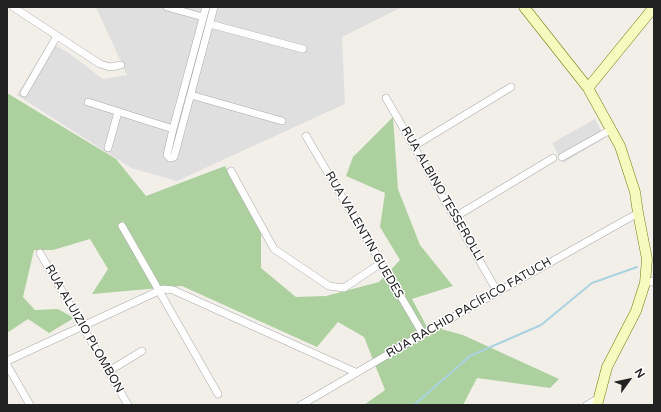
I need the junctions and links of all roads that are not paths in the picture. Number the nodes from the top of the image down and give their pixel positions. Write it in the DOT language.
graph roads {
  1 [pos="12,7"];
  2 [pos="167,7"];
  3 [pos="206,7"];
  4 [pos="214,7"];
  5 [pos="524,7"];
  6 [pos="654,7"];
  7 [pos="7,9"];
  8 [pos="203,17"];
  9 [pos="210,24"];
  10 [pos="57,36"];
  11 [pos="303,49"];
  12 [pos="196,55"];
  13 [pos="121,65"];
  14 [pos="511,87"];
  15 [pos="588,88"];
  16 [pos="24,93"];
  17 [pos="190,95"];
  18 [pos="386,98"];
  19 [pos="88,102"];
  20 [pos="118,112"];
  21 [pos="282,121"];
  22 [pos="173,128"];
  23 [pos="612,129"];
  24 [pos="306,136"];
  25 [pos="414,146"];
  26 [pos="108,148"];
  27 [pos="562,156"];
  28 [pos="553,158"];
  29 [pos="231,171"];
  30 [pos="638,213"];
  31 [pos="456,217"];
  32 [pos="122,226"];
  33 [pos="40,253"];
  34 [pos="381,264"];
  35 [pos="649,282"];
  36 [pos="159,291"];
  37 [pos="497,291"];
  38 [pos="82,326"];
  39 [pos="422,334"];
  40 [pos="142,351"];
  41 [pos="7,361"];
  42 [pos="7,365"];
  43 [pos="109,372"];
  44 [pos="355,372"];
  45 [pos="218,394"];
  46 [pos="598,402"];
  47 [pos="30,405"];
  48 [pos="128,405"];
  49 [pos="301,405"];
  50 [pos="587,405"];
  1 -- 7 [label="street"];
  1 -- 10 [label="street"];
  2 -- 8 [label="street"];
  3 -- 8 [label="street"];
  4 -- 9 [label="street"];
  5 -- 15 [label="main road"];
  6 -- 15 [label="main road"];
  8 -- 12 [label="street"];
  9 -- 11 [label="street"];
  9 -- 12 [label="street"];
  10 -- 13 [label="street"];
  10 -- 16 [label="street"];
  12 -- 17 [label="street"];
  12 -- 22 [label="street"];
  14 -- 25 [label="street"];
  15 -- 23 [label="main road"];
  17 -- 21 [label="street"];
  17 -- 22 [label="street"];
  18 -- 25 [label="street, RUA ALBINO TESSEROLLI"];
  19 -- 20 [label="street"];
  20 -- 22 [label="street"];
  20 -- 26 [label="street"];
  23 -- 27 [label="street"];
  23 -- 30 [label="main road"];
  24 -- 34 [label="street, RUA VALENTIN GUEDES"];
  25 -- 31 [label="street, RUA ALBINO TESSEROLLI"];
  28 -- 31 [label="street"];
  29 -- 34 [label="street"];
  30 -- 35 [label="main road"];
  30 -- 37 [label="street, RUA RACHID PACÍFICO FATUCH"];
  31 -- 37 [label="street, RUA ALBINO TESSEROLLI"];
  32 -- 36 [label="street"];
  33 -- 38 [label="street, RUA ALUIZIO PLOMBON"];
  34 -- 39 [label="street, RUA VALENTIN GUEDES"];
  35 -- 46 [label="main road"];
  36 -- 38 [label="street"];
  36 -- 44 [label="street"];
  36 -- 45 [label="street"];
  37 -- 39 [label="street, RUA RACHID PACÍFICO FATUCH"];
  38 -- 41 [label="street"];
  38 -- 43 [label="street, RUA ALUIZIO PLOMBON"];
  39 -- 44 [label="street, RUA RACHID PACÍFICO FATUCH"];
  40 -- 43 [label="street"];
  42 -- 47 [label="street"];
  43 -- 48 [label="street, RUA ALUIZIO PLOMBON"];
  44 -- 49 [label="street, RUA RACHID PACÍFICO FATUCH"];
  46 -- 50 [label="street"];
}
